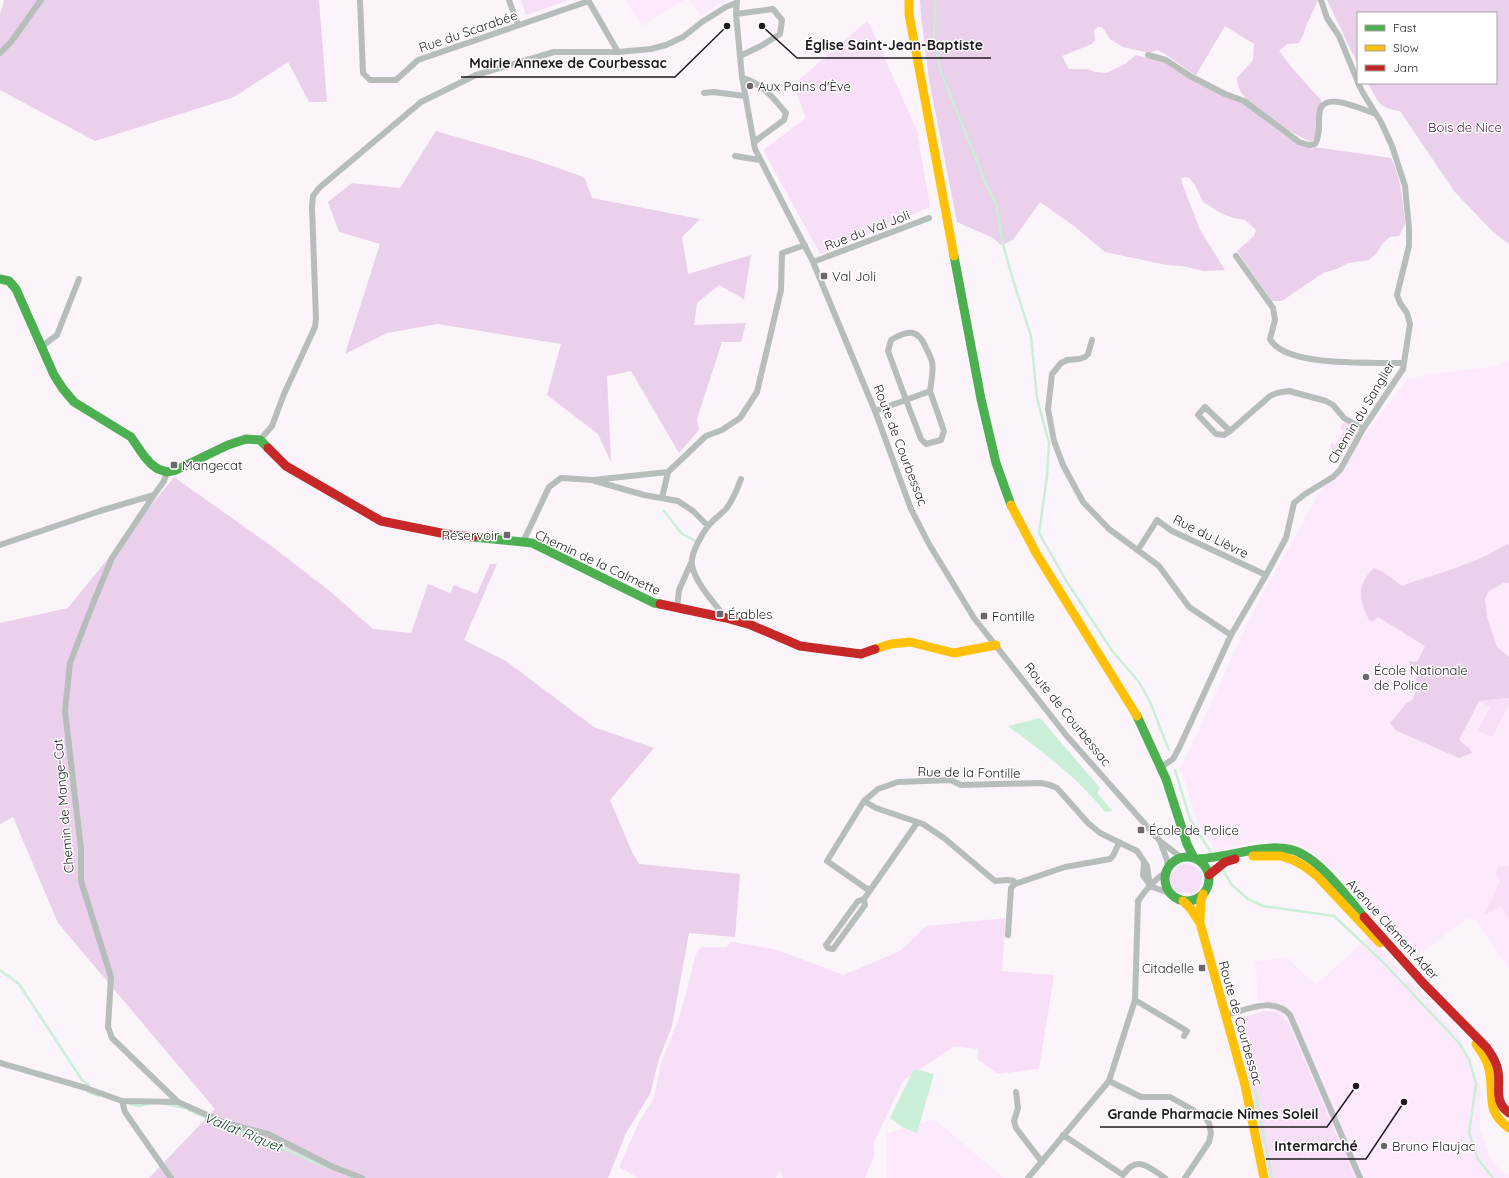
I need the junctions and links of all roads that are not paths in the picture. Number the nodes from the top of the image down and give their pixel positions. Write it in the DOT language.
graph roads {
  1 [pos="41,0"];
  2 [pos="360,0"];
  3 [pos="509,0"];
  4 [pos="909,0"];
  5 [pos="1321,0"];
  6 [pos="588,1"];
  7 [pos="736,1"];
  8 [pos="736,14"];
  9 [pos="518,25"];
  10 [pos="618,52"];
  11 [pos="0,53"];
  12 [pos="1148,55"];
  13 [pos="740,56"];
  14 [pos="742,78"];
  15 [pos="1357,80"];
  16 [pos="1359,84"];
  17 [pos="704,93"];
  18 [pos="745,96"];
  19 [pos="1376,114"];
  20 [pos="754,142"];
  21 [pos="735,156"];
  22 [pos="760,160"];
  23 [pos="929,218"];
  24 [pos="805,245"];
  25 [pos="1236,256"];
  26 [pos="813,262"];
  27 [pos="0,279"];
  28 [pos="80,279"];
  29 [pos="1092,340"];
  30 [pos="41,347"];
  31 [pos="1404,363"];
  32 [pos="930,391"];
  33 [pos="906,400"];
  34 [pos="875,411"];
  35 [pos="1363,429"];
  36 [pos="1230,431"];
  37 [pos="260,440"];
  38 [pos="167,472"];
  39 [pos="668,472"];
  40 [pos="740,479"];
  41 [pos="593,480"];
  42 [pos="154,495"];
  43 [pos="662,498"];
  44 [pos="708,526"];
  45 [pos="523,542"];
  46 [pos="0,545"];
  47 [pos="1138,550"];
  48 [pos="691,563"];
  49 [pos="1266,575"];
  50 [pos="677,609"];
  51 [pos="726,618"];
  52 [pos="1231,635"];
  53 [pos="996,645"];
  54 [pos="1161,767"];
  55 [pos="864,801"];
  56 [pos="917,823"];
  57 [pos="1160,841"];
  58 [pos="1119,843"];
  59 [pos="1186,844"];
  60 [pos="1183,858"];
  61 [pos="1195,859"];
  62 [pos="1167,870"];
  63 [pos="1209,875"];
  64 [pos="1015,884"];
  65 [pos="1150,886"];
  66 [pos="871,889"];
  67 [pos="1170,893"];
  68 [pos="1203,894"];
  69 [pos="864,899"];
  70 [pos="1183,901"];
  71 [pos="1200,923"];
  72 [pos="1008,935"];
  73 [pos="1135,1000"];
  74 [pos="1226,1015"];
  75 [pos="1184,1036"];
  76 [pos="0,1063"];
  77 [pos="1109,1081"];
  78 [pos="1016,1092"];
  79 [pos="122,1100"];
  80 [pos="178,1102"];
  81 [pos="1509,1113"];
  82 [pos="1509,1128"];
  83 [pos="1063,1135"];
  84 [pos="1042,1162"];
  85 [pos="1123,1176"];
  86 [pos="171,1178"];
  87 [pos="362,1178"];
  88 [pos="1028,1178"];
  89 [pos="1165,1178"];
  90 [pos="1185,1178"];
  91 [pos="1264,1178"];
  92 [pos="1360,1178"];
  1 -- 11 [label="street"];
  2 -- 9 [label="street, Rue du Scarabée"];
  3 -- 9 [label="street"];
  4 -- 54 [label="street"];
  5 -- 15 [label="street, Chemin du Sanglier"];
  6 -- 9 [label="street, Rue du Scarabée"];
  6 -- 10 [label="street"];
  7 -- 8 [label="street, Route de Courbessac"];
  7 -- 10 [label="street"];
  8 -- 13 [label="street, Route de Courbessac"];
  8 -- 13 [label="street"];
  10 -- 37 [label="street"];
  12 -- 19 [label="street"];
  13 -- 14 [label="street, Route de Courbessac"];
  14 -- 18 [label="street, Route de Courbessac"];
  14 -- 20 [label="street"];
  16 -- 19 [label="street, Chemin du Sanglier"];
  17 -- 18 [label="street"];
  18 -- 20 [label="street, Route de Courbessac"];
  19 -- 31 [label="street, Chemin du Sanglier"];
  20 -- 22 [label="street, Route de Courbessac"];
  21 -- 22 [label="street"];
  22 -- 24 [label="street, Route de Courbessac"];
  23 -- 26 [label="street, Rue du Val Joli"];
  24 -- 26 [label="street, Route de Courbessac"];
  24 -- 39 [label="street"];
  25 -- 31 [label="street"];
  26 -- 34 [label="street, Route de Courbessac"];
  27 -- 30 [label="street"];
  28 -- 30 [label="street"];
  29 -- 47 [label="street"];
  30 -- 38 [label="street"];
  31 -- 35 [label="street, Chemin du Sanglier"];
  32 -- 33 [label="street"];
  32 -- 33 [label="street"];
  32 -- 33 [label="street"];
  33 -- 34 [label="street"];
  34 -- 53 [label="street, Route de Courbessac"];
  35 -- 36 [label="street"];
  35 -- 49 [label="street, Chemin du Sanglier"];
  36 -- 36 [label="street"];
  37 -- 38 [label="street"];
  37 -- 45 [label="street, Chemin de la Calmette"];
  38 -- 42 [label="street, Chemin de Mange-Cat"];
  39 -- 41 [label="street"];
  39 -- 43 [label="street"];
  40 -- 44 [label="street"];
  41 -- 43 [label="street"];
  41 -- 45 [label="street"];
  42 -- 46 [label="street"];
  42 -- 80 [label="street, Chemin de Mange-Cat"];
  43 -- 44 [label="street"];
  44 -- 48 [label="street"];
  45 -- 50 [label="street, Chemin de la Calmette"];
  47 -- 49 [label="street, Rue du Lièvre"];
  47 -- 52 [label="street"];
  48 -- 50 [label="street"];
  48 -- 51 [label="street"];
  49 -- 52 [label="street, Chemin du Sanglier"];
  50 -- 51 [label="street, Chemin de la Calmette"];
  51 -- 53 [label="street, Chemin de la Calmette"];
  52 -- 54 [label="street, Chemin du Sanglier"];
  53 -- 57 [label="street, Route de Courbessac"];
  54 -- 59 [label="street"];
  55 -- 56 [label="street"];
  55 -- 58 [label="street, Rue de la Fontille"];
  55 -- 66 [label="street, Rue de la Fontille"];
  56 -- 64 [label="street"];
  56 -- 66 [label="street"];
  57 -- 60 [label="street, Route de Courbessac"];
  57 -- 62 [label="street, Route de Courbessac"];
  58 -- 64 [label="street"];
  58 -- 65 [label="street, Rue de la Fontille"];
  59 -- 60 [label="street"];
  59 -- 61 [label="street"];
  60 -- 61 [label="street"];
  60 -- 62 [label="street"];
  61 -- 63 [label="street"];
  61 -- 81 [label="street, Avenue Clément Ader"];
  62 -- 65 [label="street"];
  62 -- 67 [label="street"];
  63 -- 68 [label="street"];
  63 -- 82 [label="street, Avenue Clément Ader"];
  64 -- 72 [label="street"];
  65 -- 67 [label="street"];
  65 -- 73 [label="street"];
  66 -- 69 [label="street"];
  67 -- 70 [label="street"];
  68 -- 70 [label="street"];
  68 -- 71 [label="street, Route de Courbessac"];
  69 -- 69 [label="street"];
  70 -- 71 [label="street, Route de Courbessac"];
  71 -- 74 [label="street, Route de Courbessac"];
  73 -- 75 [label="street"];
  73 -- 77 [label="street"];
  74 -- 91 [label="street, Route de Courbessac"];
  74 -- 92 [label="street"];
  76 -- 79 [label="street"];
  77 -- 83 [label="street"];
  77 -- 90 [label="street"];
  78 -- 84 [label="street"];
  79 -- 80 [label="street"];
  79 -- 86 [label="street"];
  80 -- 87 [label="street"];
  83 -- 84 [label="street"];
  83 -- 85 [label="street"];
  84 -- 88 [label="street"];
  85 -- 89 [label="street"];
}
